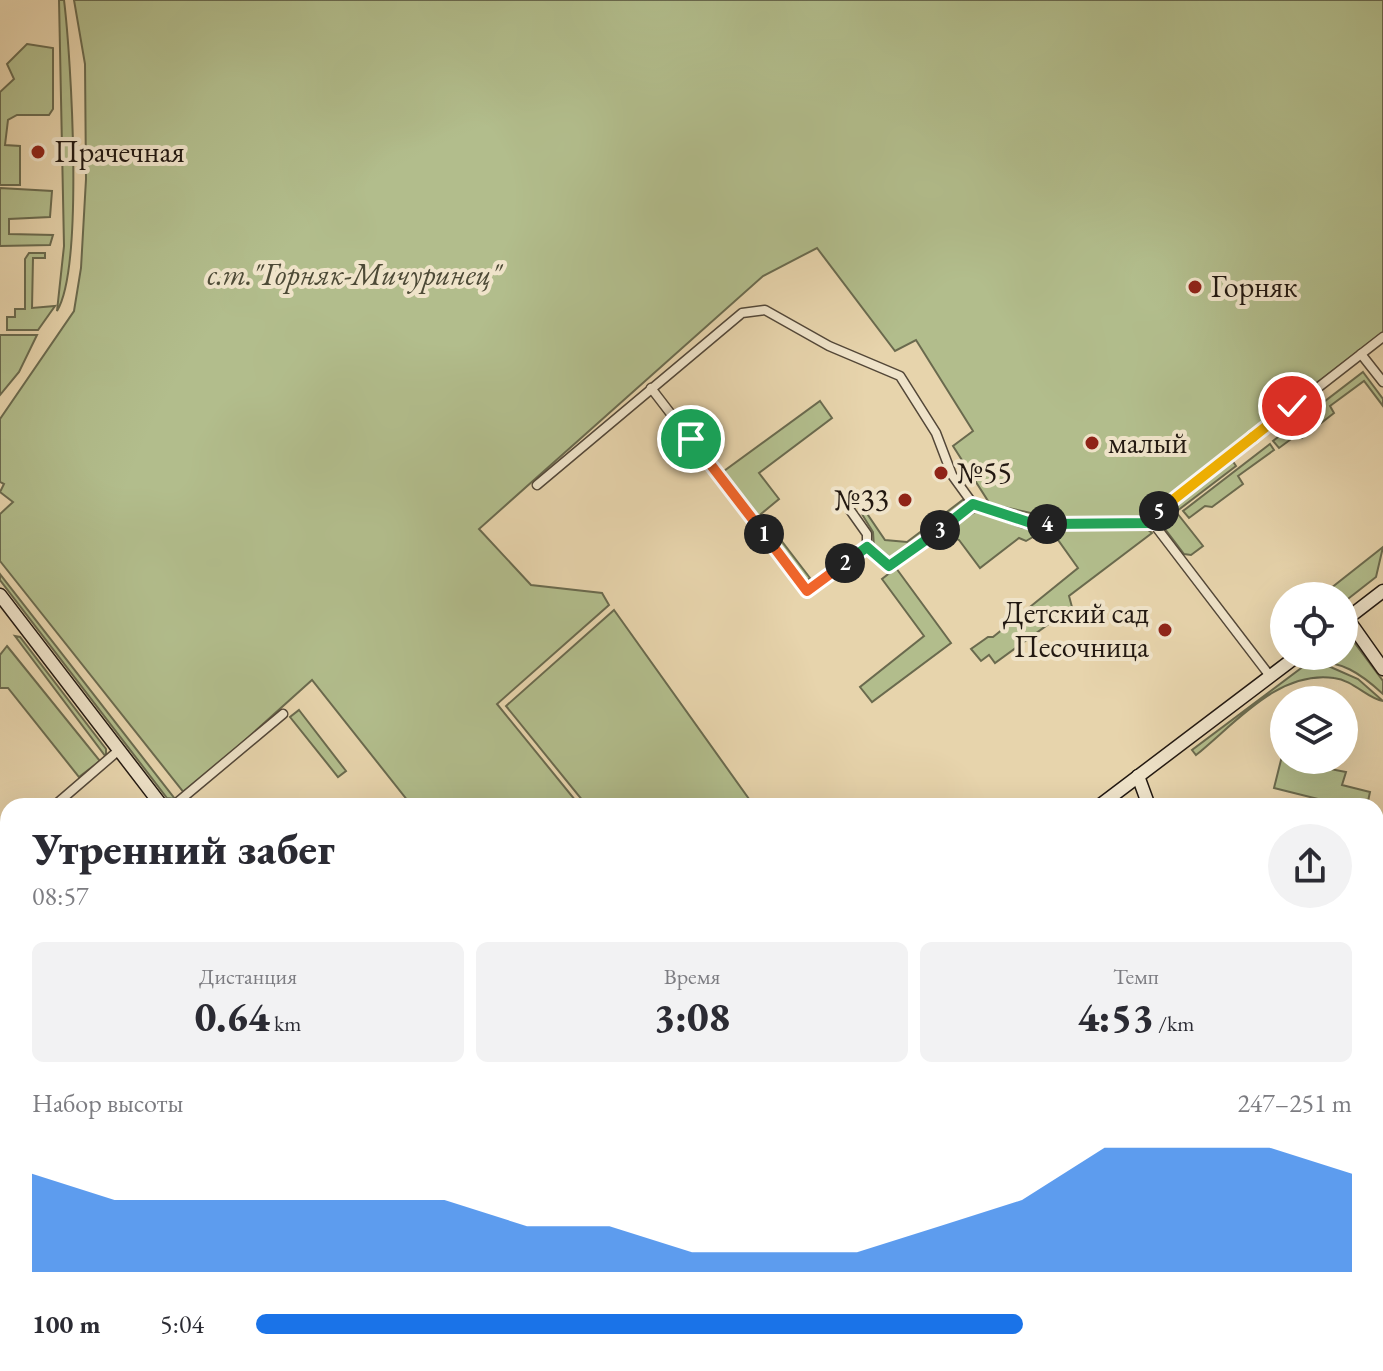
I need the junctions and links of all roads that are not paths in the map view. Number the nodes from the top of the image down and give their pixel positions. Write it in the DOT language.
graph roads {
  1 [pos="1383,337"];
  2 [pos="1361,354"];
  3 [pos="1383,382"];
  4 [pos="651,388"];
  5 [pos="537,485"];
  6 [pos="973,504"];
  7 [pos="850,510"];
  8 [pos="1153,523"];
  9 [pos="867,547"];
  10 [pos="1383,591"];
  11 [pos="0,595"];
  12 [pos="1358,611"];
  13 [pos="1358,636"];
  14 [pos="1383,669"];
  15 [pos="1278,670"];
  16 [pos="1270,676"];
  17 [pos="283,714"];
  18 [pos="119,750"];
  19 [pos="1138,776"];
  20 [pos="63,798"];
  21 [pos="156,798"];
  22 [pos="183,798"];
  23 [pos="1109,798"];
  24 [pos="1146,798"];
  1 -- 2 [label="street"];
  2 -- 3 [label="street"];
  2 -- 8 [label="street"];
  4 -- 5 [label="street"];
  4 -- 6 [label="street"];
  4 -- 9 [label="street"];
  6 -- 8 [label="street"];
  6 -- 9 [label="street"];
  7 -- 9 [label="street"];
  8 -- 16 [label="street"];
  10 -- 12 [label="main road"];
  11 -- 18 [label="main road"];
  13 -- 14 [label="main road"];
  15 -- 16 [label="main road"];
  16 -- 19 [label="main road"];
  17 -- 22 [label="street"];
  18 -- 20 [label="street"];
  18 -- 21 [label="main road"];
  19 -- 23 [label="main road"];
  19 -- 24 [label="main road"];
}
